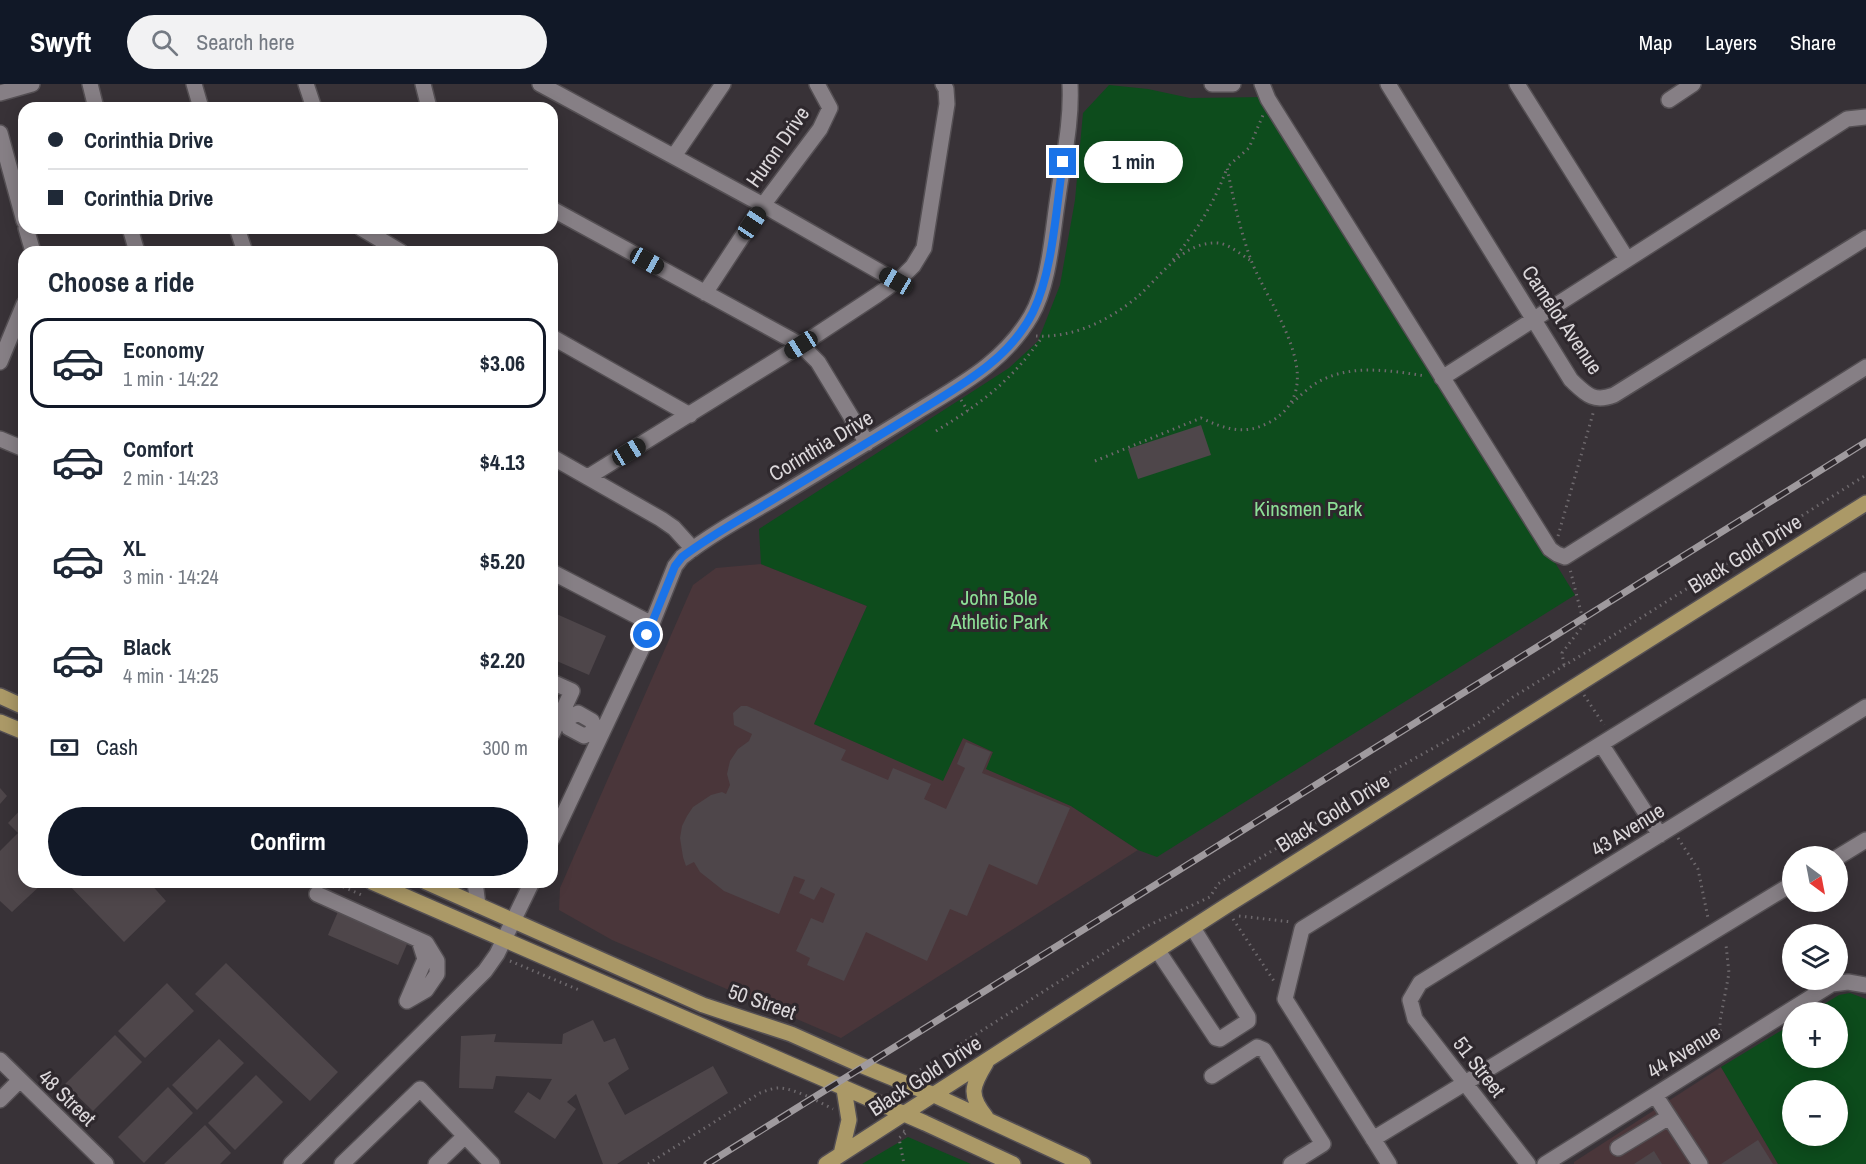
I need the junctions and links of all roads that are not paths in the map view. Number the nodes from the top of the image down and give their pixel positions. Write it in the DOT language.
graph roads {
  1 [pos="32,84"];
  2 [pos="90,84"];
  3 [pos="194,84"];
  4 [pos="306,84"];
  5 [pos="423,84"];
  6 [pos="540,84"];
  7 [pos="723,84"];
  8 [pos="817,84"];
  9 [pos="943,84"];
  10 [pos="1070,84"];
  11 [pos="1212,84"];
  12 [pos="1233,84"];
  13 [pos="1262,84"];
  14 [pos="1388,84"];
  15 [pos="1517,84"];
  16 [pos="1693,84"];
  17 [pos="0,93"];
  18 [pos="1669,100"];
  19 [pos="94,102"];
  20 [pos="199,102"];
  21 [pos="312,102"];
  22 [pos="428,102"];
  23 [pos="1866,117"];
  24 [pos="0,133"];
  25 [pos="674,156"];
  26 [pos="18,199"];
  27 [pos="764,205"];
  28 [pos="558,212"];
  29 [pos="371,234"];
  30 [pos="1866,238"];
  31 [pos="391,246"];
  32 [pos="1627,259"];
  33 [pos="896,281"];
  34 [pos="705,293"];
  35 [pos="18,318"];
  36 [pos="1533,319"];
  37 [pos="558,340"];
  38 [pos="801,345"];
  39 [pos="0,362"];
  40 [pos="1866,368"];
  41 [pos="1442,378"];
  42 [pos="690,415"];
  43 [pos="0,439"];
  44 [pos="867,443"];
  45 [pos="18,446"];
  46 [pos="558,460"];
  47 [pos="588,477"];
  48 [pos="1866,503"];
  49 [pos="693,549"];
  50 [pos="558,575"];
  51 [pos="1866,580"];
  52 [pos="652,624"];
  53 [pos="558,685"];
  54 [pos="0,696"];
  55 [pos="18,704"];
  56 [pos="1866,707"];
  57 [pos="0,722"];
  58 [pos="558,724"];
  59 [pos="558,725"];
  60 [pos="18,730"];
  61 [pos="598,733"];
  62 [pos="1601,744"];
  63 [pos="558,811"];
  64 [pos="1660,835"];
  65 [pos="1866,840"];
  66 [pos="1848,851"];
  67 [pos="385,888"];
  68 [pos="440,888"];
  69 [pos="476,888"];
  70 [pos="529,888"];
  71 [pos="1782,890"];
  72 [pos="317,894"];
  73 [pos="478,905"];
  74 [pos="514,921"];
  75 [pos="1193,928"];
  76 [pos="503,941"];
  77 [pos="1158,951"];
  78 [pos="1866,985"];
  79 [pos="1414,990"];
  80 [pos="406,1002"];
  81 [pos="0,1060"];
  82 [pos="987,1061"];
  83 [pos="1212,1076"];
  84 [pos="19,1081"];
  85 [pos="1465,1083"];
  86 [pos="844,1089"];
  87 [pos="934,1095"];
  88 [pos="1655,1095"];
  89 [pos="0,1100"];
  90 [pos="904,1115"];
  91 [pos="1669,1117"];
  92 [pos="988,1119"];
  93 [pos="465,1136"];
  94 [pos="1373,1139"];
  95 [pos="1618,1148"];
  96 [pos="841,1155"];
  97 [pos="308,1158"];
  98 [pos="106,1164"];
  99 [pos="291,1164"];
  100 [pos="342,1164"];
  101 [pos="436,1164"];
  102 [pos="492,1164"];
  103 [pos="826,1164"];
  104 [pos="1013,1164"];
  105 [pos="1083,1164"];
  106 [pos="1291,1164"];
  107 [pos="1389,1164"];
  108 [pos="1528,1164"];
  109 [pos="1545,1164"];
  110 [pos="1700,1164"];
  1 -- 17 [label="street"];
  2 -- 19 [label="street"];
  3 -- 20 [label="street"];
  4 -- 21 [label="street"];
  5 -- 22 [label="street"];
  6 -- 25 [label="street"];
  7 -- 25 [label="street"];
  8 -- 27 [label="street, Huron Drive"];
  9 -- 33 [label="street"];
  10 -- 44 [label="street, Corinthia Drive"];
  11 -- 12 [label="street"];
  13 -- 41 [label="street"];
  14 -- 36 [label="street, Camelot Avenue"];
  15 -- 32 [label="street"];
  16 -- 18 [label="street"];
  23 -- 32 [label="street"];
  24 -- 26 [label="street"];
  25 -- 27 [label="street"];
  27 -- 33 [label="street"];
  27 -- 34 [label="street, Huron Drive"];
  28 -- 34 [label="street"];
  29 -- 31 [label="street"];
  30 -- 36 [label="street, Camelot Avenue"];
  32 -- 36 [label="street"];
  33 -- 38 [label="street"];
  34 -- 38 [label="street"];
  35 -- 39 [label="street"];
  36 -- 41 [label="street"];
  37 -- 42 [label="street"];
  38 -- 42 [label="street"];
  38 -- 44 [label="street"];
  40 -- 41 [label="street"];
  42 -- 47 [label="street"];
  43 -- 45 [label="street"];
  44 -- 49 [label="street, Corinthia Drive"];
  46 -- 47 [label="street"];
  47 -- 49 [label="street"];
  48 -- 75 [label="main road, Black Gold Drive"];
  49 -- 52 [label="street, Corinthia Drive"];
  50 -- 52 [label="street"];
  51 -- 62 [label="street"];
  52 -- 61 [label="street, Corinthia Drive"];
  53 -- 58 [label="street"];
  54 -- 55 [label="main road"];
  56 -- 64 [label="street, 43 Avenue"];
  57 -- 60 [label="main road"];
  59 -- 61 [label="street"];
  61 -- 63 [label="street, Corinthia Drive"];
  62 -- 64 [label="street"];
  62 -- 94 [label="street"];
  64 -- 79 [label="street, 43 Avenue"];
  65 -- 66 [label="street"];
  67 -- 76 [label="main road, 50 Street"];
  68 -- 73 [label="main road, 50 Street"];
  69 -- 73 [label="street"];
  70 -- 74 [label="street"];
  71 -- 85 [label="street"];
  72 -- 80 [label="street"];
  73 -- 74 [label="main road, 50 Street"];
  74 -- 76 [label="street"];
  74 -- 87 [label="main road, 50 Street"];
  75 -- 77 [label="main road, Black Gold Drive"];
  75 -- 77 [label="street"];
  76 -- 86 [label="main road, 50 Street"];
  76 -- 97 [label="street"];
  77 -- 82 [label="main road, Black Gold Drive"];
  78 -- 88 [label="street, 44 Avenue"];
  79 -- 85 [label="street, 51 Street"];
  81 -- 84 [label="street, 48 Street"];
  82 -- 87 [label="main road, Black Gold Drive"];
  82 -- 92 [label="main road"];
  83 -- 106 [label="street"];
  84 -- 89 [label="street"];
  84 -- 98 [label="street, 48 Street"];
  85 -- 94 [label="street"];
  85 -- 108 [label="street, 51 Street"];
  86 -- 90 [label="main road, 50 Street"];
  86 -- 96 [label="main road"];
  87 -- 90 [label="main road, Black Gold Drive"];
  87 -- 92 [label="main road, 50 Street"];
  88 -- 91 [label="street"];
  88 -- 109 [label="street, 44 Avenue"];
  90 -- 96 [label="main road, Black Gold Drive"];
  90 -- 104 [label="main road, 50 Street"];
  91 -- 95 [label="street"];
  91 -- 110 [label="street"];
  92 -- 105 [label="main road, 50 Street"];
  93 -- 100 [label="street"];
  93 -- 101 [label="street"];
  93 -- 102 [label="street"];
  94 -- 107 [label="street"];
  96 -- 103 [label="main road, Black Gold Drive"];
  97 -- 99 [label="street"];
}
